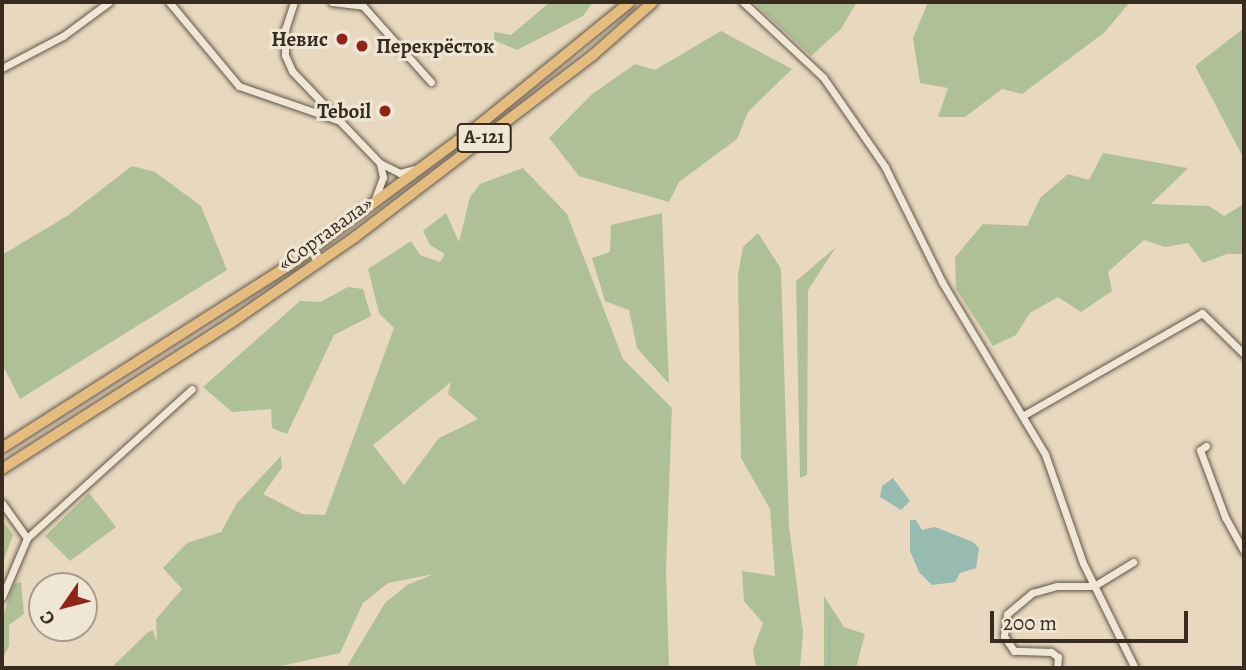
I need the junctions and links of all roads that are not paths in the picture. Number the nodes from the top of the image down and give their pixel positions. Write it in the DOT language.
graph roads {
  1 [pos="109,2"];
  2 [pos="169,2"];
  3 [pos="294,2"];
  4 [pos="332,2"];
  5 [pos="630,2"];
  6 [pos="653,2"];
  7 [pos="743,2"];
  8 [pos="2,68"];
  9 [pos="430,82"];
  10 [pos="341,122"];
  11 [pos="431,161"];
  12 [pos="380,163"];
  13 [pos="360,213"];
  14 [pos="1244,354"];
  15 [pos="192,389"];
  16 [pos="1024,415"];
  17 [pos="1206,446"];
  18 [pos="2,448"];
  19 [pos="2,469"];
  20 [pos="2,503"];
  21 [pos="27,538"];
  22 [pos="1244,551"];
  23 [pos="1133,562"];
  24 [pos="1094,586"];
  25 [pos="2,597"];
  26 [pos="1057,668"];
  27 [pos="1135,668"];
  1 -- 8 [label="street"];
  2 -- 10 [label="street"];
  3 -- 10 [label="street"];
  4 -- 9 [label="street"];
  5 -- 11 [label="highway, «Сортавала» / А-121"];
  6 -- 19 [label="highway, «Сортавала» / А-121"];
  7 -- 16 [label="street"];
  10 -- 12 [label="street"];
  11 -- 12 [label="street"];
  11 -- 13 [label="highway, «Сортавала» / А-121"];
  12 -- 13 [label="street"];
  13 -- 18 [label="highway, «Сортавала» / А-121"];
  14 -- 16 [label="street"];
  15 -- 21 [label="street"];
  16 -- 24 [label="street"];
  17 -- 22 [label="street"];
  20 -- 21 [label="street"];
  21 -- 25 [label="street"];
  23 -- 24 [label="street"];
  24 -- 26 [label="street"];
  24 -- 27 [label="street"];
}
